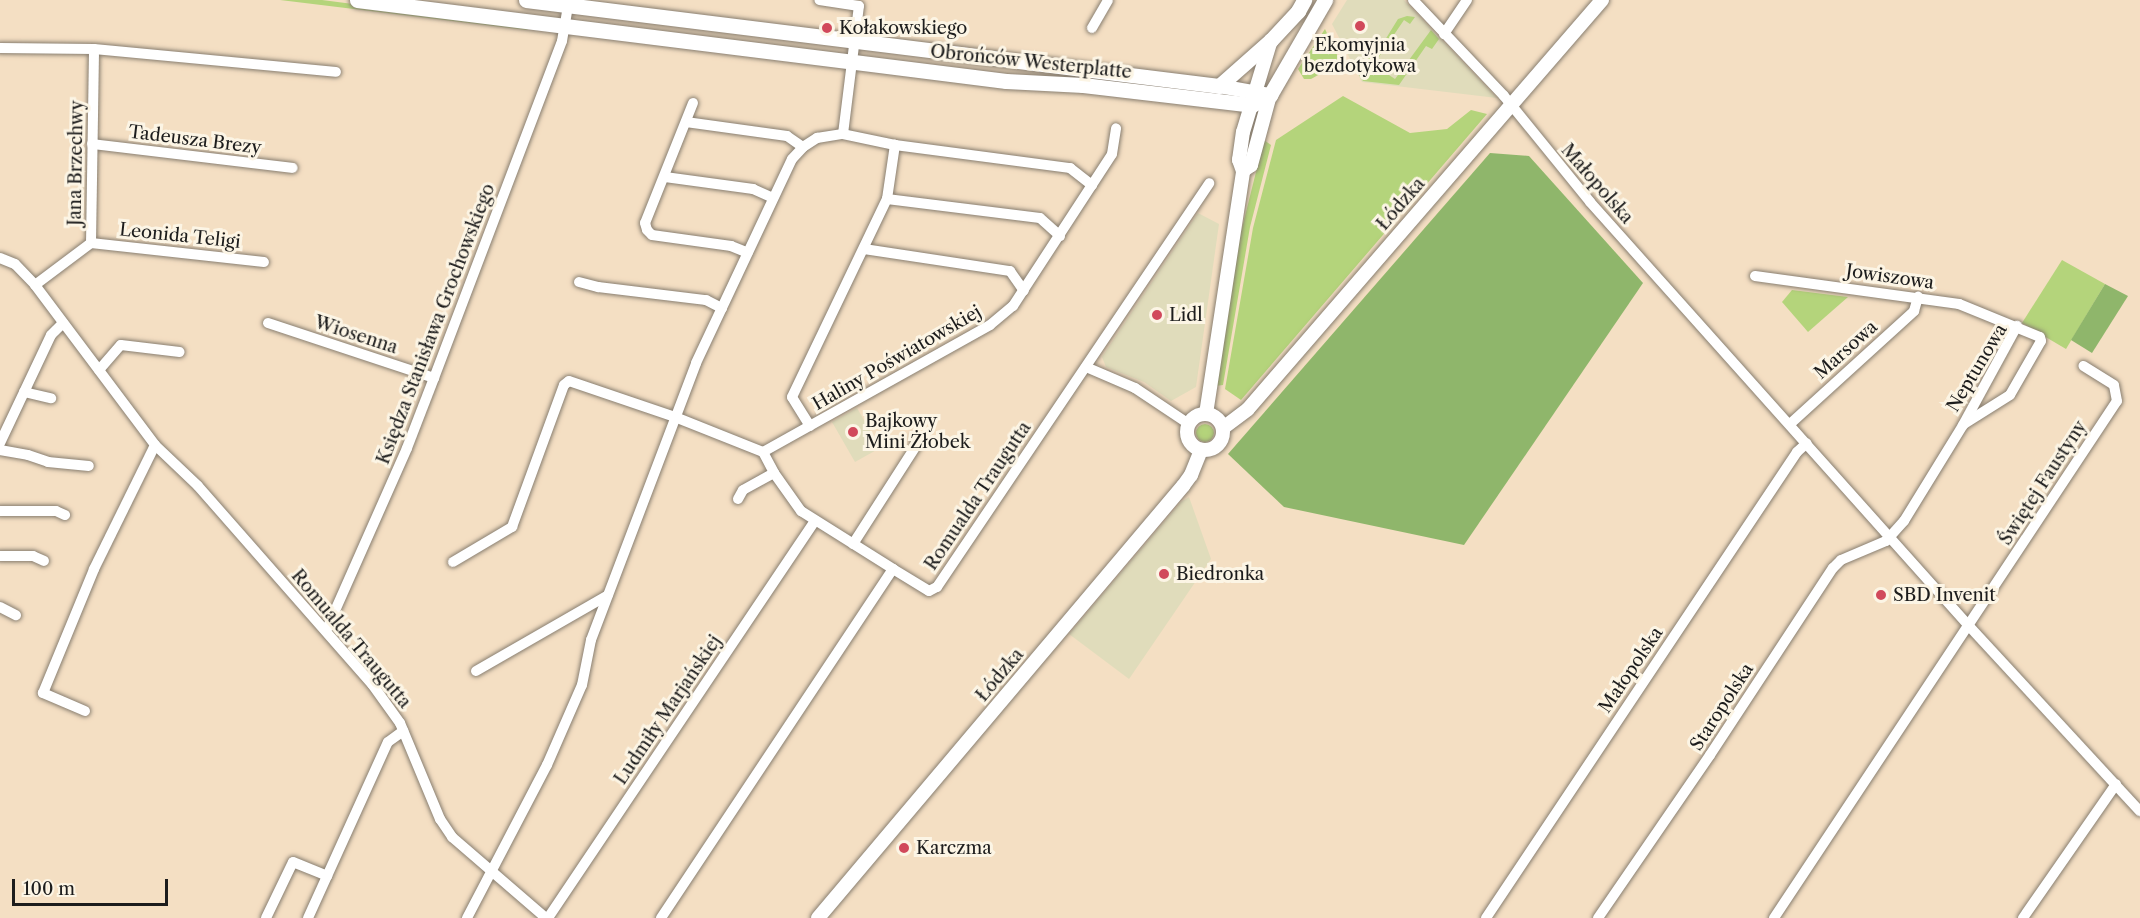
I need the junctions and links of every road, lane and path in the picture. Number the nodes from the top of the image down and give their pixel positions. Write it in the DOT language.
graph roads {
  1 [pos="357,0"];
  2 [pos="526,0"];
  3 [pos="819,0"];
  4 [pos="1108,0"];
  5 [pos="1304,0"];
  6 [pos="1325,0"];
  7 [pos="1413,0"];
  8 [pos="1467,0"];
  9 [pos="1602,0"];
  10 [pos="568,3"];
  11 [pos="861,3"];
  12 [pos="566,25"];
  13 [pos="1092,28"];
  14 [pos="1444,34"];
  15 [pos="1271,40"];
  16 [pos="854,42"];
  17 [pos="0,48"];
  18 [pos="94,49"];
  19 [pos="852,62"];
  20 [pos="336,72"];
  21 [pos="1219,86"];
  22 [pos="1259,98"];
  23 [pos="693,103"];
  24 [pos="1511,104"];
  25 [pos="686,122"];
  26 [pos="1116,128"];
  27 [pos="843,134"];
  28 [pos="93,144"];
  29 [pos="895,145"];
  30 [pos="802,147"];
  31 [pos="293,168"];
  32 [pos="1243,171"];
  33 [pos="665,177"];
  34 [pos="1209,183"];
  35 [pos="1092,185"];
  36 [pos="773,198"];
  37 [pos="887,199"];
  38 [pos="1060,236"];
  39 [pos="91,243"];
  40 [pos="864,249"];
  41 [pos="748,253"];
  42 [pos="0,258"];
  43 [pos="264,262"];
  44 [pos="1755,276"];
  45 [pos="579,282"];
  46 [pos="35,285"];
  47 [pos="1024,291"];
  48 [pos="1918,297"];
  49 [pos="722,308"];
  50 [pos="63,323"];
  51 [pos="268,323"];
  52 [pos="2017,326"];
  53 [pos="180,352"];
  54 [pos="2084,366"];
  55 [pos="1086,367"];
  56 [pos="99,370"];
  57 [pos="434,378"];
  58 [pos="24,392"];
  59 [pos="51,398"];
  60 [pos="1206,414"];
  61 [pos="675,417"];
  62 [pos="1188,424"];
  63 [pos="1790,424"];
  64 [pos="1963,425"];
  65 [pos="810,426"];
  66 [pos="1223,428"];
  67 [pos="916,439"];
  68 [pos="0,443"];
  69 [pos="1807,443"];
  70 [pos="155,446"];
  71 [pos="0,450"];
  72 [pos="1201,450"];
  73 [pos="763,452"];
  74 [pos="88,466"];
  75 [pos="774,473"];
  76 [pos="738,499"];
  77 [pos="0,511"];
  78 [pos="65,515"];
  79 [pos="815,520"];
  80 [pos="1891,536"];
  81 [pos="853,544"];
  82 [pos="0,556"];
  83 [pos="44,561"];
  84 [pos="453,562"];
  85 [pos="893,568"];
  86 [pos="608,596"];
  87 [pos="0,607"];
  88 [pos="16,615"];
  89 [pos="1969,626"];
  90 [pos="327,631"];
  91 [pos="476,671"];
  92 [pos="85,711"];
  93 [pos="403,731"];
  94 [pos="2116,784"];
  95 [pos="2140,812"];
  96 [pos="489,871"];
  97 [pos="327,876"];
  98 [pos="266,918"];
  99 [pos="308,918"];
  100 [pos="467,918"];
  101 [pos="547,918"];
  102 [pos="661,918"];
  103 [pos="818,918"];
  104 [pos="1486,918"];
  105 [pos="1598,918"];
  106 [pos="1774,918"];
  107 [pos="2023,918"];
  1 -- 12 [label="main road, Obrońców Westerplatte"];
  2 -- 10 [label="main road, Obrońców Westerplatte"];
  3 -- 11 [label="street"];
  4 -- 13 [label="street"];
  5 -- 15 [label="main road"];
  6 -- 22 [label="main road"];
  7 -- 14 [label="street, Małopolska"];
  8 -- 14 [label="street"];
  9 -- 24 [label="street, Łódzka"];
  10 -- 12 [label="street, Księdza Stanisława Grochowskiego"];
  10 -- 16 [label="main road, Obrońców Westerplatte"];
  11 -- 16 [label="street"];
  12 -- 19 [label="main road, Obrońców Westerplatte"];
  12 -- 57 [label="street, Księdza Stanisława Grochowskiego"];
  14 -- 24 [label="street, Małopolska"];
  15 -- 21 [label="main road"];
  15 -- 22 [label="street"];
  16 -- 19 [label="street"];
  16 -- 21 [label="main road, Obrońców Westerplatte"];
  17 -- 18 [label="street"];
  18 -- 20 [label="street"];
  18 -- 28 [label="street, Jana Brzechwy"];
  19 -- 22 [label="main road, Obrońców Westerplatte"];
  19 -- 27 [label="street"];
  21 -- 22 [label="street, Obrońców Westerplatte"];
  22 -- 32 [label="street"];
  22 -- 32 [label="street"];
  23 -- 25 [label="street"];
  24 -- 63 [label="street, Małopolska"];
  24 -- 66 [label="street, Łódzka"];
  25 -- 30 [label="street"];
  25 -- 33 [label="street"];
  26 -- 35 [label="street, Haliny Poświatowskiej"];
  27 -- 29 [label="street"];
  27 -- 30 [label="street"];
  28 -- 31 [label="street, Tadeusza Brezy"];
  28 -- 39 [label="street, Jana Brzechwy"];
  29 -- 35 [label="street"];
  29 -- 37 [label="street, Haliny Poświatowskiej"];
  30 -- 36 [label="street"];
  32 -- 60 [label="street"];
  33 -- 36 [label="street"];
  33 -- 41 [label="street"];
  34 -- 55 [label="street, Romualda Traugutta"];
  35 -- 38 [label="street, Haliny Poświatowskiej"];
  36 -- 41 [label="street"];
  37 -- 38 [label="street"];
  37 -- 40 [label="street, Haliny Poświatowskiej"];
  38 -- 47 [label="street, Haliny Poświatowskiej"];
  39 -- 43 [label="street, Leonida Teligi"];
  39 -- 46 [label="street, Jana Brzechwy"];
  40 -- 47 [label="street"];
  40 -- 65 [label="street, Haliny Poświatowskiej"];
  41 -- 49 [label="street"];
  42 -- 46 [label="street, Romualda Traugutta"];
  44 -- 48 [label="street, Jowiszowa"];
  45 -- 49 [label="street"];
  46 -- 50 [label="street, Romualda Traugutta"];
  47 -- 65 [label="street, Haliny Poświatowskiej"];
  48 -- 52 [label="street, Jowiszowa"];
  48 -- 63 [label="street, Marsowa"];
  49 -- 61 [label="street"];
  50 -- 56 [label="street, Romualda Traugutta"];
  50 -- 58 [label="street"];
  51 -- 57 [label="street, Wiosenna"];
  52 -- 64 [label="street, Neptunowa"];
  52 -- 64 [label="street, Neptunowa"];
  53 -- 56 [label="street"];
  54 -- 89 [label="street, Świętej Faustyny"];
  55 -- 62 [label="street"];
  55 -- 85 [label="street, Romualda Traugutta"];
  56 -- 70 [label="street, Romualda Traugutta"];
  57 -- 90 [label="street, Księdza Stanisława Grochowskiego"];
  58 -- 59 [label="street"];
  58 -- 68 [label="street"];
  60 -- 62 [label="street"];
  60 -- 66 [label="street"];
  61 -- 73 [label="street"];
  61 -- 84 [label="street"];
  61 -- 86 [label="street"];
  62 -- 72 [label="street"];
  63 -- 69 [label="street, Małopolska"];
  64 -- 80 [label="street, Neptunowa"];
  65 -- 73 [label="street, Haliny Poświatowskiej"];
  66 -- 72 [label="street"];
  67 -- 81 [label="street"];
  69 -- 80 [label="street, Małopolska"];
  69 -- 104 [label="street, Małopolska"];
  70 -- 90 [label="street, Romualda Traugutta"];
  70 -- 92 [label="street"];
  71 -- 74 [label="street"];
  72 -- 103 [label="street, Łódzka"];
  73 -- 75 [label="street"];
  75 -- 76 [label="street"];
  75 -- 79 [label="street"];
  77 -- 78 [label="street"];
  79 -- 81 [label="street"];
  79 -- 101 [label="street, Ludmiły Marjańskiej"];
  80 -- 89 [label="street, Małopolska"];
  80 -- 105 [label="street, Staropolska"];
  81 -- 85 [label="street"];
  82 -- 83 [label="street"];
  85 -- 102 [label="street"];
  86 -- 91 [label="street"];
  86 -- 96 [label="street"];
  87 -- 88 [label="street"];
  89 -- 94 [label="street, Małopolska"];
  89 -- 106 [label="street"];
  90 -- 93 [label="street, Romualda Traugutta"];
  93 -- 96 [label="street, Romualda Traugutta"];
  93 -- 97 [label="street"];
  94 -- 95 [label="street, Małopolska"];
  94 -- 107 [label="street"];
  96 -- 100 [label="street"];
  96 -- 101 [label="street, Romualda Traugutta"];
  97 -- 98 [label="street"];
  97 -- 99 [label="street"];
}
